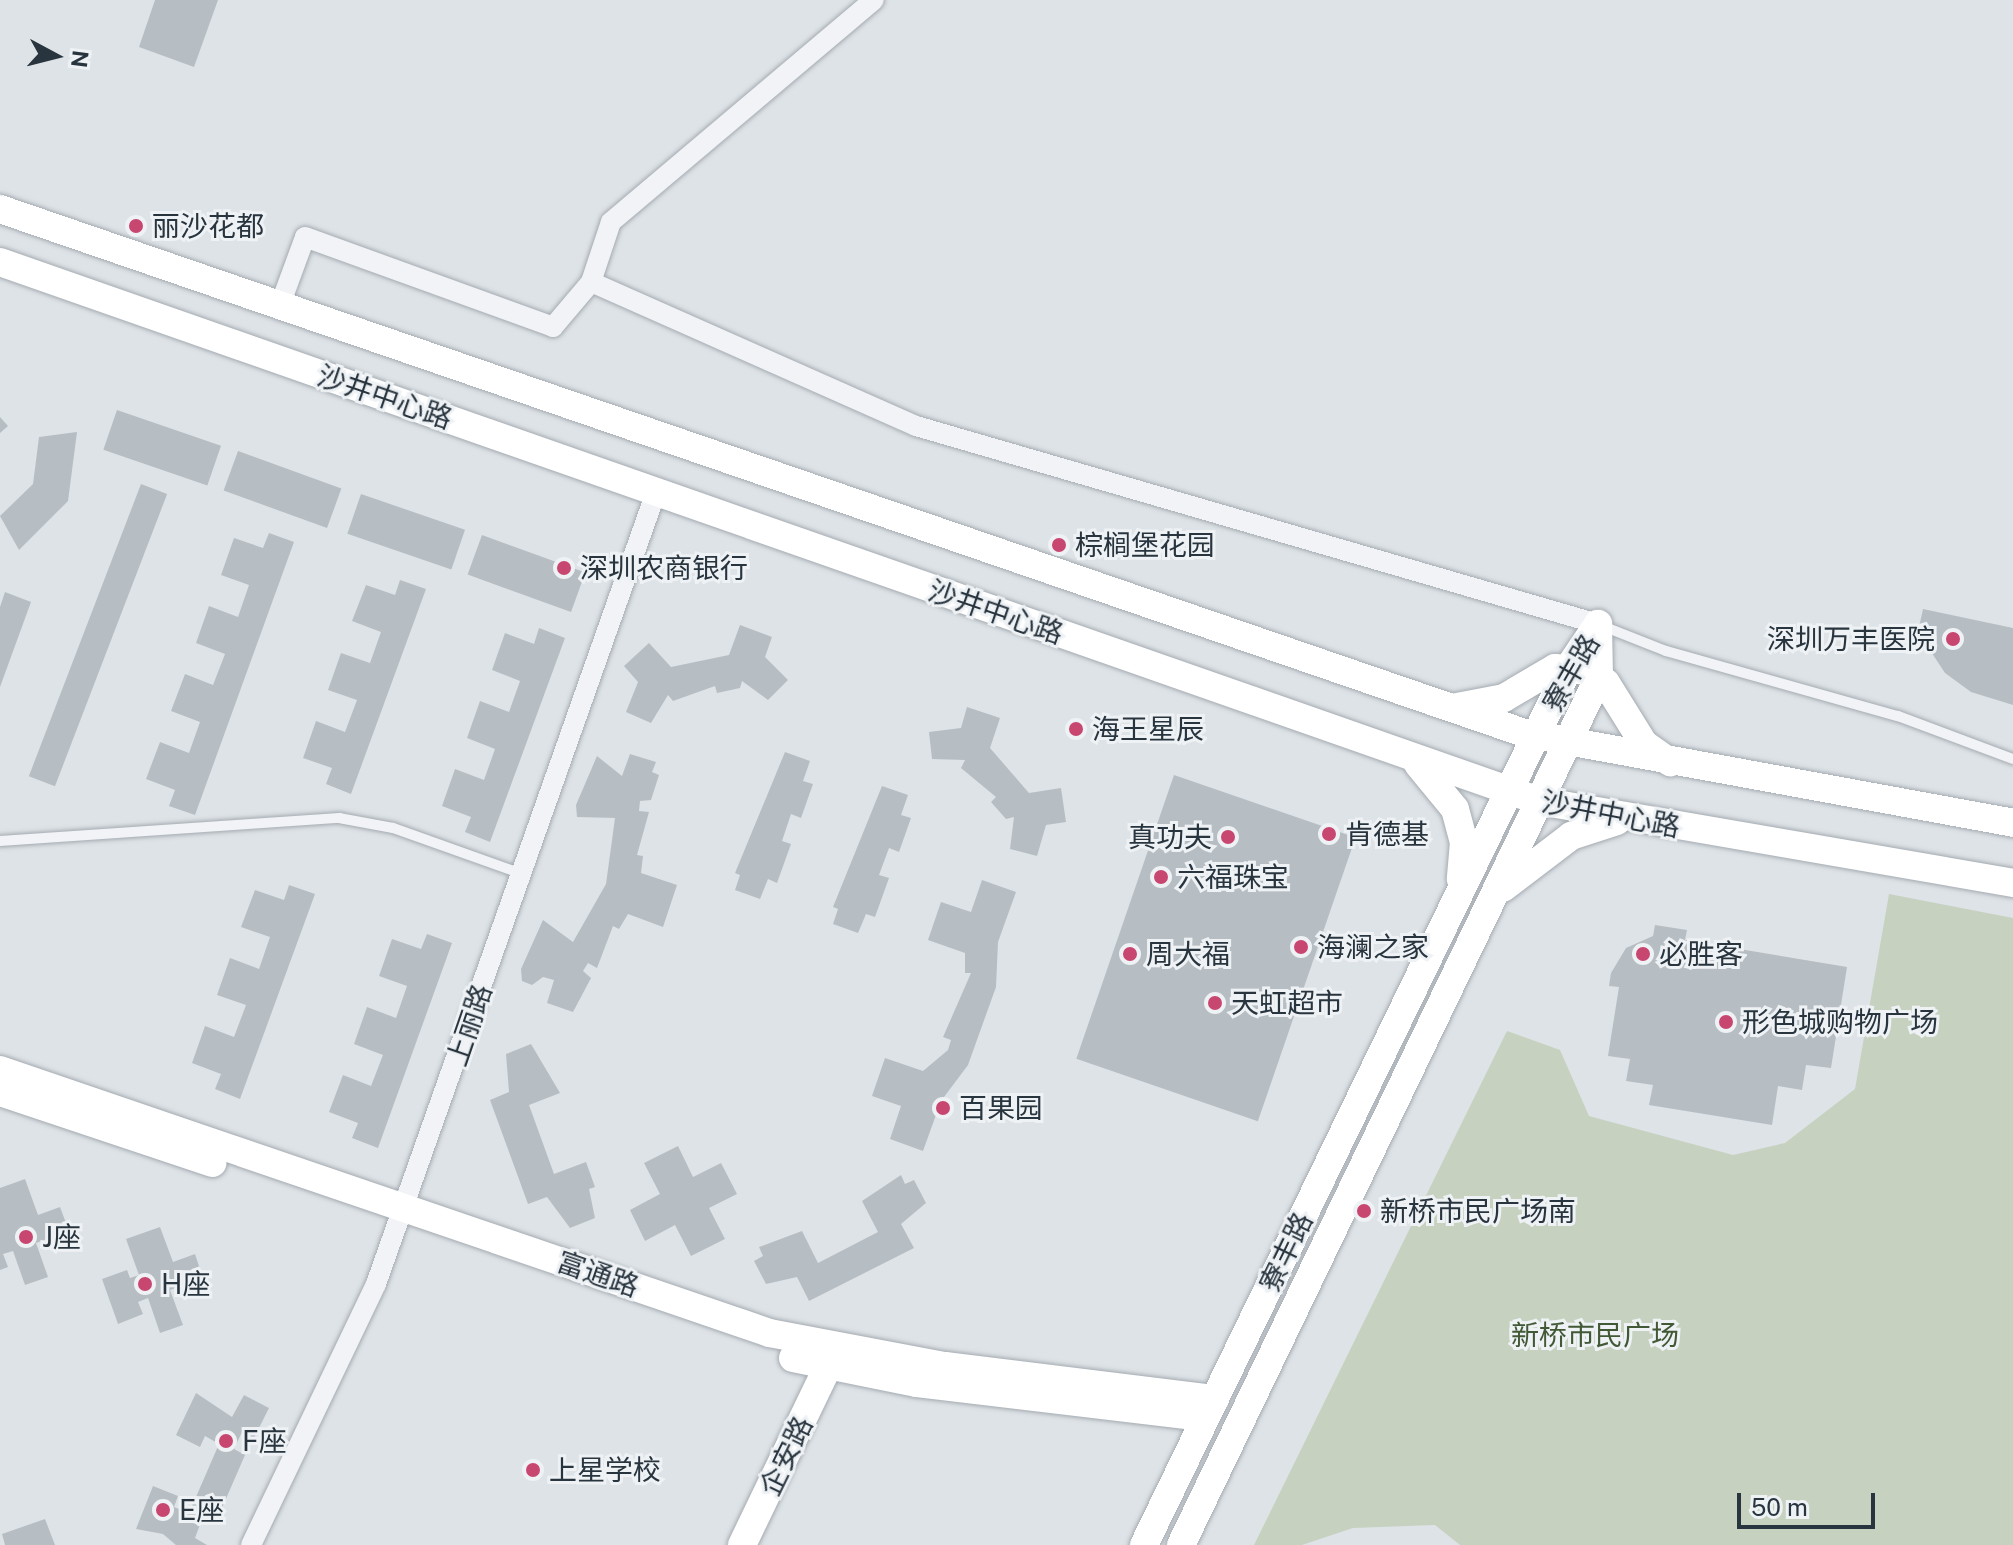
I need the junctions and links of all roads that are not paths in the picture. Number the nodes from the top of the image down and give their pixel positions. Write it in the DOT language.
graph roads {
  1 [pos="874,0"];
  2 [pos="0,209"];
  3 [pos="0,262"];
  4 [pos="591,282"];
  5 [pos="280,305"];
  6 [pos="656,492"];
  7 [pos="1598,624"];
  8 [pos="1569,667"];
  9 [pos="1599,677"];
  10 [pos="1446,707"];
  11 [pos="1536,736"];
  12 [pos="1567,745"];
  13 [pos="1408,757"];
  14 [pos="2013,759"];
  15 [pos="1678,766"];
  16 [pos="1509,791"];
  17 [pos="1539,801"];
  18 [pos="1632,820"];
  19 [pos="2013,823"];
  20 [pos="0,841"];
  21 [pos="522,874"];
  22 [pos="2013,883"];
  23 [pos="1457,899"];
  24 [pos="1488,908"];
  25 [pos="0,1070"];
  26 [pos="0,1092"];
  27 [pos="400,1217"];
  28 [pos="828,1366"];
  29 [pos="1211,1408"];
  30 [pos="251,1545"];
  31 [pos="742,1545"];
  32 [pos="1144,1545"];
  33 [pos="1181,1545"];
  1 -- 4 [label="street"];
  2 -- 5 [label="street, 沙井中心路"];
  3 -- 6 [label="street, 沙井中心路"];
  4 -- 5 [label="street"];
  4 -- 7 [label="street"];
  5 -- 10 [label="street, 沙井中心路"];
  6 -- 13 [label="street, 沙井中心路"];
  6 -- 21 [label="street, 上丽路"];
  7 -- 8 [label="street, 寮丰路"];
  7 -- 9 [label="street, 寮丰路"];
  7 -- 14 [label="lane"];
  8 -- 9 [label="street"];
  8 -- 10 [label="street"];
  8 -- 11 [label="street, 寮丰路"];
  9 -- 12 [label="street, 寮丰路"];
  9 -- 15 [label="street"];
  10 -- 11 [label="street, 沙井中心路"];
  11 -- 12 [label="street, 沙井中心路"];
  11 -- 16 [label="street, 寮丰路"];
  12 -- 15 [label="street, 沙井中心路"];
  12 -- 17 [label="street, 寮丰路"];
  13 -- 16 [label="street, 沙井中心路"];
  13 -- 23 [label="street"];
  15 -- 19 [label="street, 沙井中心路"];
  16 -- 17 [label="street, 沙井中心路"];
  16 -- 23 [label="street, 寮丰路"];
  17 -- 18 [label="street, 沙井中心路"];
  17 -- 24 [label="street, 寮丰路"];
  18 -- 22 [label="street, 沙井中心路"];
  18 -- 24 [label="street"];
  20 -- 21 [label="lane"];
  21 -- 27 [label="street, 上丽路"];
  23 -- 29 [label="street, 寮丰路"];
  24 -- 33 [label="street, 寮丰路"];
  25 -- 27 [label="street, 富通路"];
  26 -- 27 [label="street, 富通路"];
  27 -- 28 [label="street, 富通路"];
  27 -- 29 [label="street, 富通路"];
  27 -- 30 [label="street, 上丽路"];
  28 -- 29 [label="street, 富通路"];
  28 -- 31 [label="street, 企安路"];
  29 -- 32 [label="street, 寮丰路"];
}
